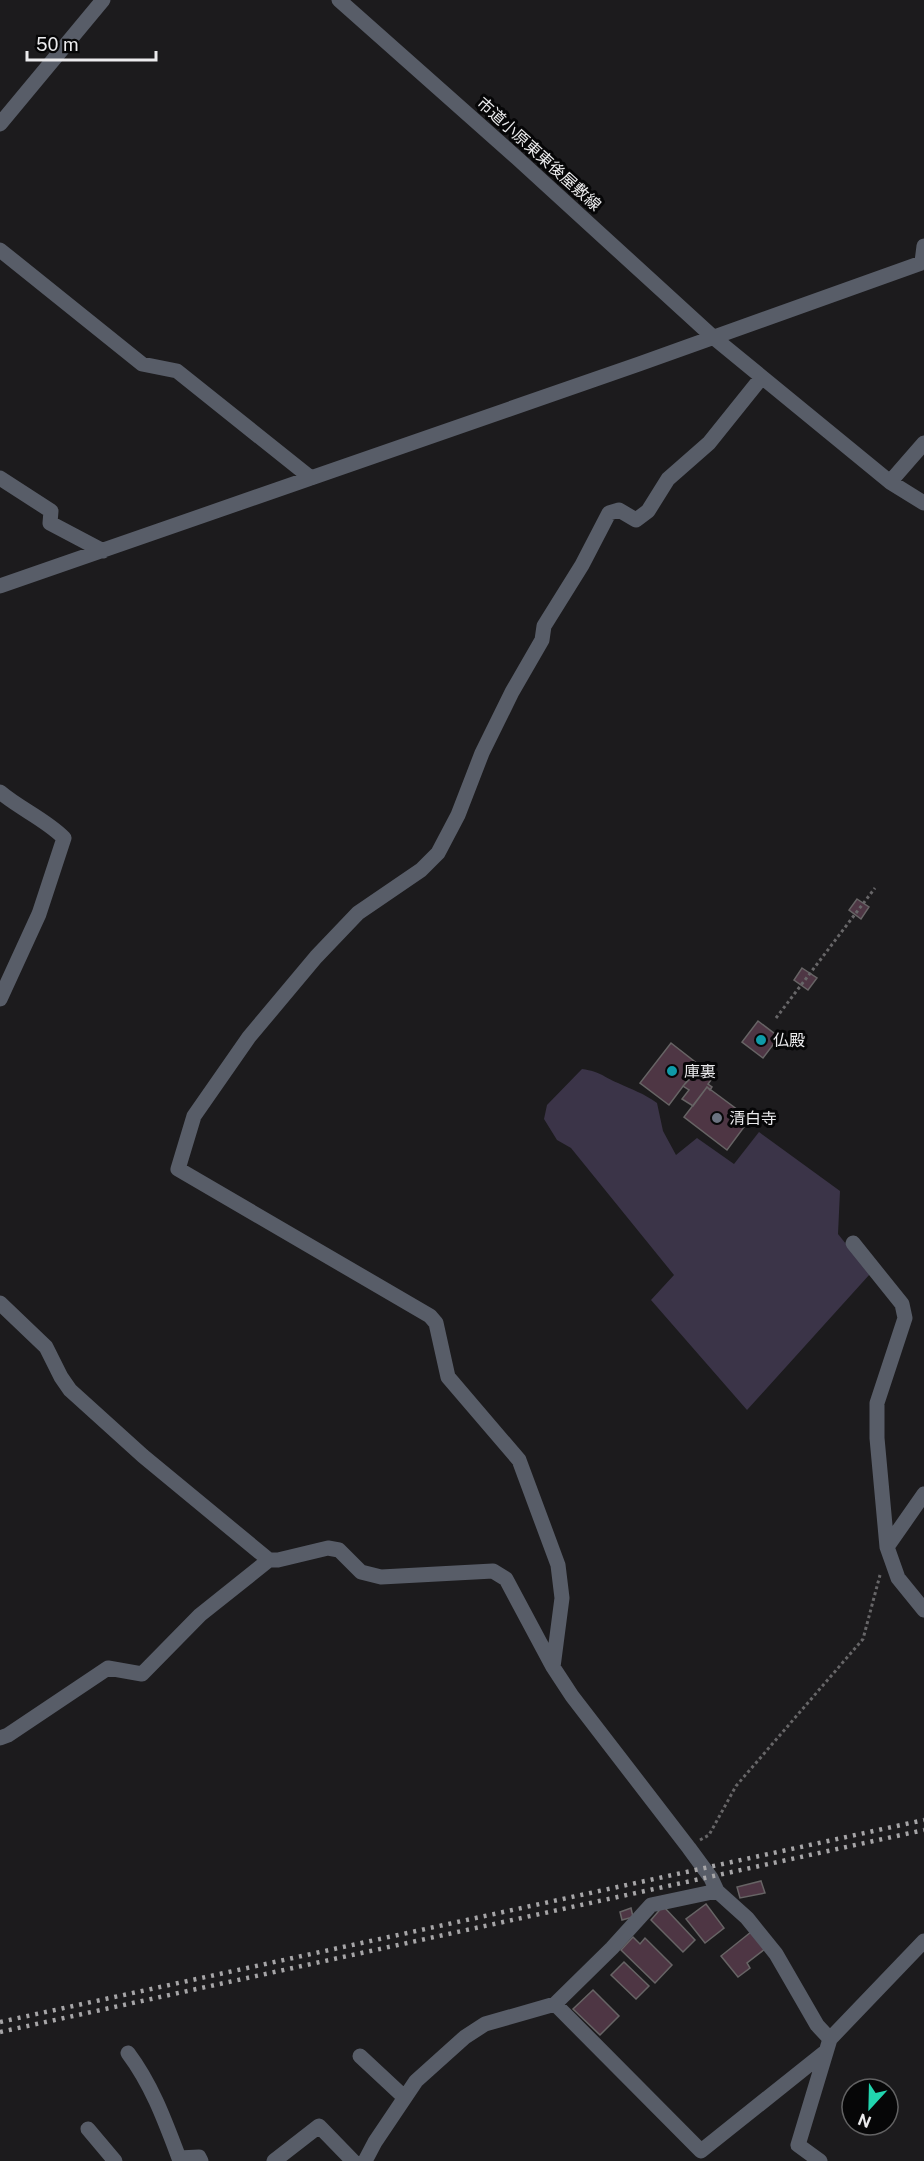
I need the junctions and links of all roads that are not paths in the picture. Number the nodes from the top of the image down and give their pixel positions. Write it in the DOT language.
graph roads {
  1 [pos="103,0"];
  2 [pos="339,0"];
  3 [pos="0,124"];
  4 [pos="924,246"];
  5 [pos="0,250"];
  6 [pos="923,262"];
  7 [pos="713,337"];
  8 [pos="762,376"];
  9 [pos="924,443"];
  10 [pos="0,478"];
  11 [pos="311,478"];
  12 [pos="890,482"];
  13 [pos="924,503"];
  14 [pos="103,551"];
  15 [pos="0,586"];
  16 [pos="0,792"];
  17 [pos="0,999"];
  18 [pos="853,1243"];
  19 [pos="0,1303"];
  20 [pos="924,1494"];
  21 [pos="887,1547"];
  22 [pos="269,1560"];
  23 [pos="924,1610"];
  24 [pos="553,1667"];
  25 [pos="0,1738"];
  26 [pos="717,1891"];
  27 [pos="924,1941"];
  28 [pos="555,2004"];
  29 [pos="827,2045"];
  30 [pos="128,2053"];
  31 [pos="360,2056"];
  32 [pos="404,2097"];
  33 [pos="88,2129"];
  34 [pos="115,2161"];
  35 [pos="201,2161"];
  36 [pos="274,2161"];
  37 [pos="353,2161"];
  38 [pos="365,2161"];
  39 [pos="820,2161"];
  1 -- 3 [label="street"];
  2 -- 7 [label="street, 市道小原東東後屋敷線"];
  4 -- 6 [label="street"];
  5 -- 11 [label="street"];
  6 -- 7 [label="street"];
  7 -- 8 [label="street, 市道小原東東後屋敷線"];
  7 -- 11 [label="street"];
  8 -- 12 [label="street, 市道小原東東後屋敷線"];
  8 -- 24 [label="street"];
  9 -- 12 [label="street"];
  10 -- 14 [label="street"];
  11 -- 14 [label="street"];
  12 -- 13 [label="street, 市道小原東東後屋敷線"];
  14 -- 15 [label="street"];
  16 -- 17 [label="street"];
  18 -- 21 [label="street"];
  19 -- 22 [label="street"];
  20 -- 21 [label="street"];
  21 -- 23 [label="street"];
  22 -- 24 [label="street"];
  22 -- 25 [label="street"];
  24 -- 26 [label="street"];
  26 -- 28 [label="street"];
  26 -- 29 [label="street"];
  27 -- 29 [label="street"];
  28 -- 29 [label="street"];
  28 -- 32 [label="street"];
  29 -- 39 [label="street"];
  30 -- 35 [label="street"];
  31 -- 32 [label="street"];
  32 -- 38 [label="street"];
  33 -- 34 [label="street"];
  36 -- 37 [label="street"];
}
